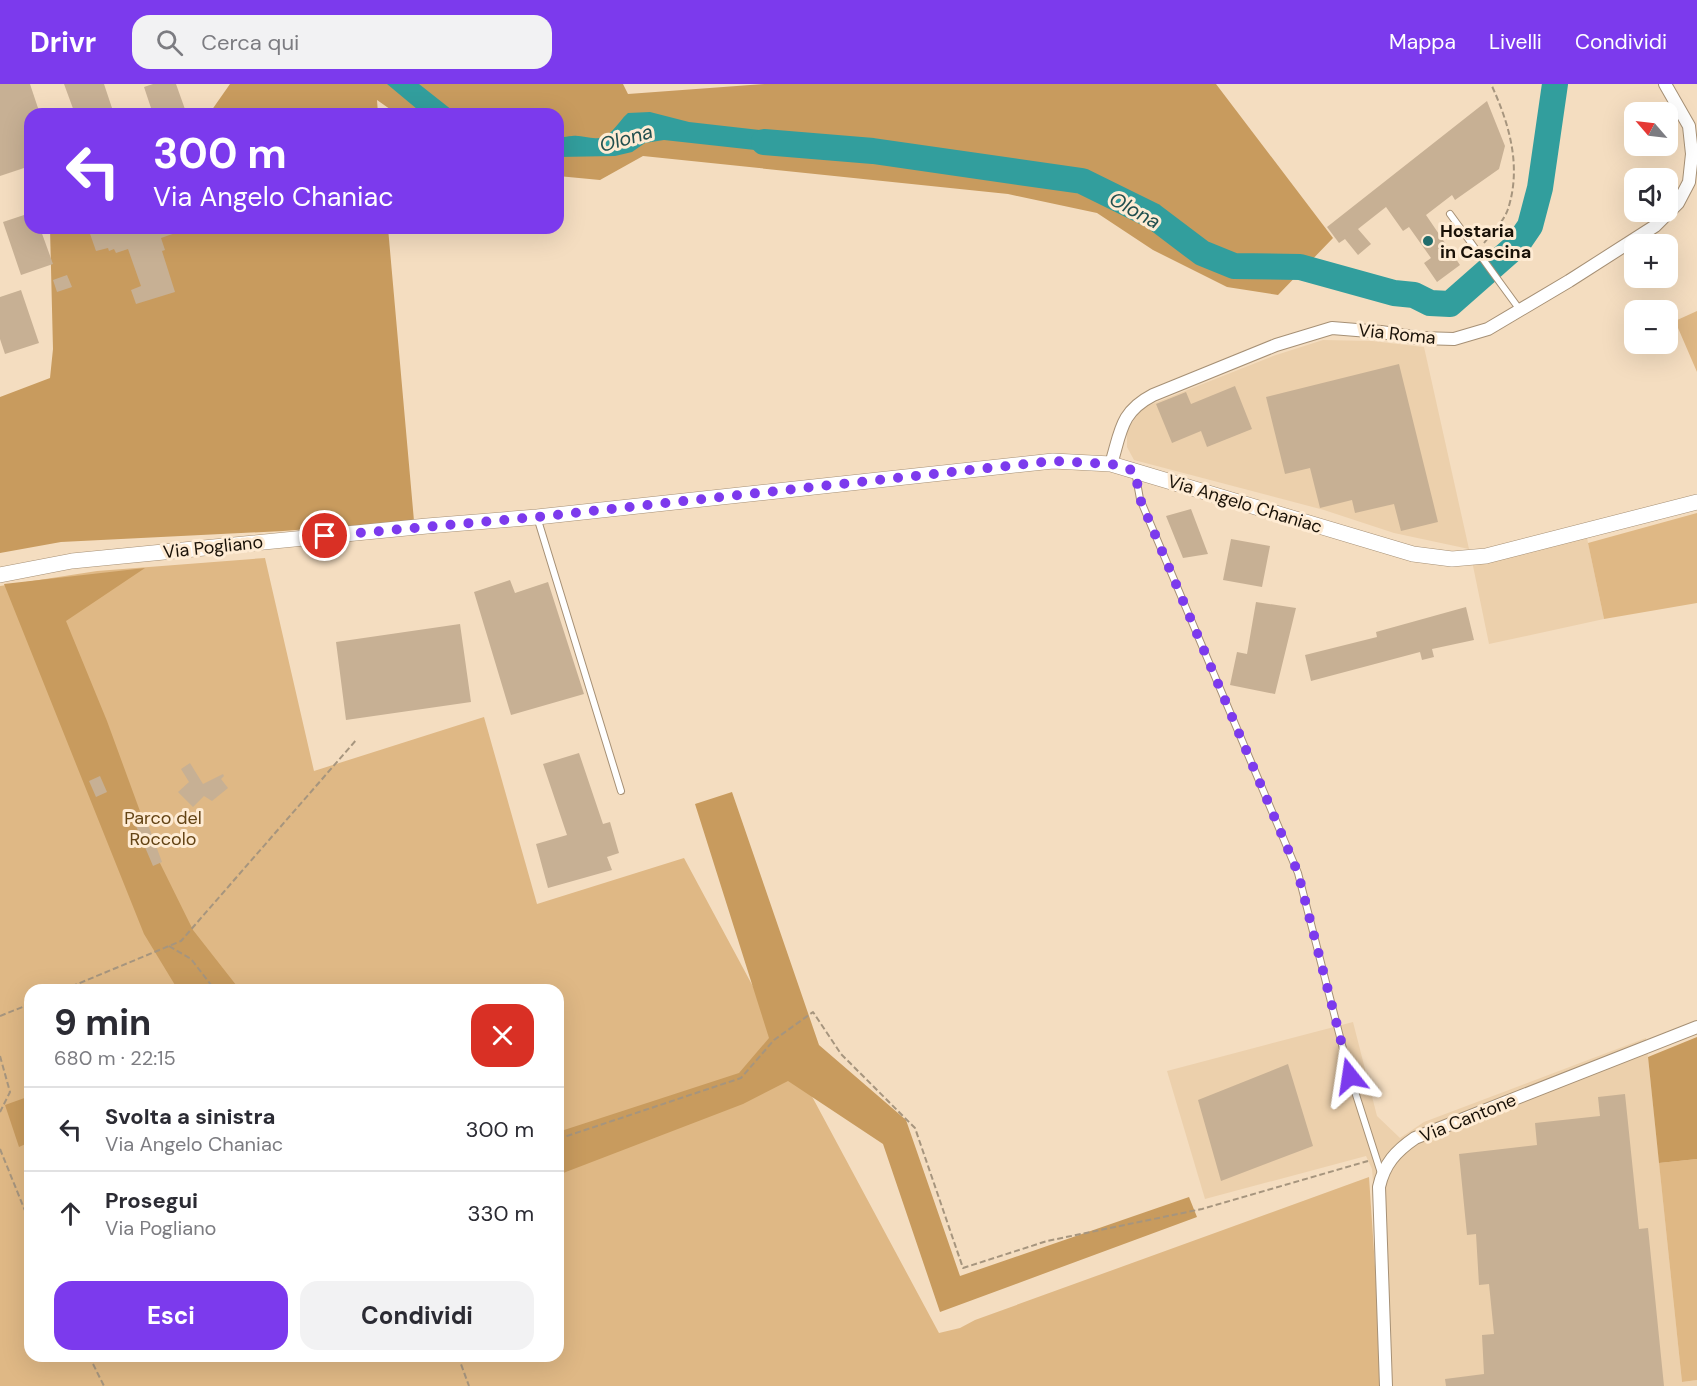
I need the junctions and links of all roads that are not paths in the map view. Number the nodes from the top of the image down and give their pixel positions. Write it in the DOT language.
graph roads {
  1 [pos="1665,84"];
  2 [pos="1450,214"];
  3 [pos="1520,309"];
  4 [pos="1111,464"];
  5 [pos="1135,471"];
  6 [pos="1697,502"];
  7 [pos="537,517"];
  8 [pos="427,526"];
  9 [pos="0,575"];
  10 [pos="621,791"];
  11 [pos="1697,1026"];
  12 [pos="1382,1175"];
  13 [pos="1386,1386"];
  1 -- 3 [label="street, Via Roma"];
  2 -- 3 [label="lane"];
  3 -- 4 [label="street, Via Roma"];
  4 -- 5 [label="street, Via Angelo Chaniac"];
  4 -- 7 [label="street, Via Angelo Chaniac"];
  5 -- 6 [label="street, Via Angelo Chaniac"];
  5 -- 12 [label="lane"];
  7 -- 8 [label="street, Via Angelo Chaniac"];
  7 -- 10 [label="lane"];
  8 -- 9 [label="street, Via Pogliano"];
  11 -- 12 [label="street, Via Cantone"];
  12 -- 13 [label="street, Via Cantone"];
}
